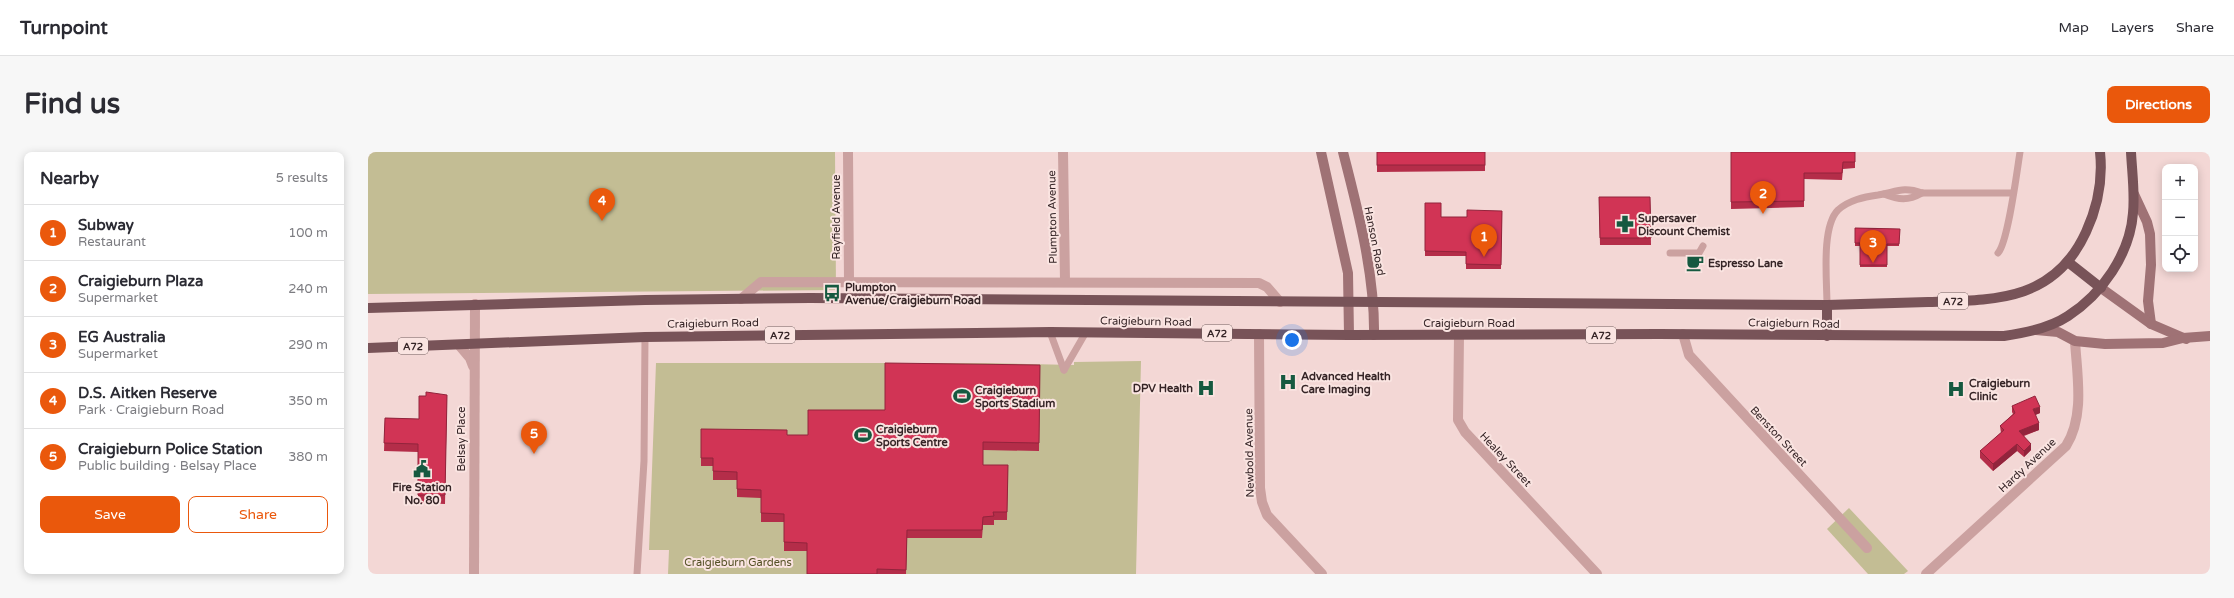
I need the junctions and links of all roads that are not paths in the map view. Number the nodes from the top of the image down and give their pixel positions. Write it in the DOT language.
graph roads {
  1 [pos="848,152"];
  2 [pos="1064,152"];
  3 [pos="1321,152"];
  4 [pos="1343,152"];
  5 [pos="2020,152"];
  6 [pos="2100,152"];
  7 [pos="2130,152"];
  8 [pos="1922,193"];
  9 [pos="2012,193"];
  10 [pos="1884,194"];
  11 [pos="2134,194"];
  12 [pos="1703,246"];
  13 [pos="1670,253"];
  14 [pos="1998,253"];
  15 [pos="2068,262"];
  16 [pos="849,281"];
  17 [pos="1065,282"];
  18 [pos="2101,288"];
  19 [pos="741,299"];
  20 [pos="1280,302"];
  21 [pos="1349,302"];
  22 [pos="1375,302"];
  23 [pos="474,304"];
  24 [pos="1827,305"];
  25 [pos="368,308"];
  26 [pos="2151,324"];
  27 [pos="2036,330"];
  28 [pos="1050,332"];
  29 [pos="1086,332"];
  30 [pos="1259,334"];
  31 [pos="1683,334"];
  32 [pos="1349,335"];
  33 [pos="1374,335"];
  34 [pos="1459,335"];
  35 [pos="1827,336"];
  36 [pos="2210,336"];
  37 [pos="645,337"];
  38 [pos="2182,338"];
  39 [pos="2075,341"];
  40 [pos="2210,342"];
  41 [pos="475,344"];
  42 [pos="459,345"];
  43 [pos="368,348"];
  44 [pos="474,368"];
  45 [pos="1867,548"];
  46 [pos="1319,573"];
  47 [pos="474,574"];
  48 [pos="637,574"];
  49 [pos="1597,574"];
  50 [pos="1926,574"];
  1 -- 16 [label="street, Rayfield Avenue"];
  2 -- 17 [label="street, Plumpton Avenue"];
  3 -- 21 [label="street"];
  4 -- 22 [label="street, Hanson Road"];
  5 -- 9 [label="lane"];
  6 -- 15 [label="main road, Craigieburn Road / A72"];
  7 -- 11 [label="main road, Craigieburn Road / A72"];
  8 -- 9 [label="lane"];
  8 -- 10 [label="lane"];
  8 -- 10 [label="lane"];
  9 -- 14 [label="lane"];
  10 -- 24 [label="lane"];
  11 -- 18 [label="main road, Craigieburn Road / A72"];
  11 -- 26 [label="street"];
  12 -- 13 [label="lane"];
  15 -- 18 [label="main road"];
  15 -- 24 [label="main road, Craigieburn Road / A72"];
  16 -- 17 [label="street"];
  16 -- 19 [label="street"];
  17 -- 20 [label="street"];
  18 -- 26 [label="street"];
  18 -- 27 [label="main road, Craigieburn Road / A72"];
  19 -- 20 [label="main road, Craigieburn Road / A72"];
  19 -- 23 [label="main road, Craigieburn Road / A72"];
  20 -- 21 [label="main road, Craigieburn Road / A72"];
  21 -- 22 [label="main road, Craigieburn Road / A72"];
  21 -- 32 [label="street"];
  22 -- 24 [label="main road, Craigieburn Road / A72"];
  22 -- 33 [label="street, Hanson Road"];
  23 -- 25 [label="main road, Craigieburn Road / A72"];
  23 -- 41 [label="street, Belsay Place"];
  24 -- 35 [label="main road"];
  26 -- 38 [label="street"];
  27 -- 35 [label="main road, Craigieburn Road / A72"];
  27 -- 39 [label="street"];
  28 -- 29 [label="main road, Craigieburn Road / A72"];
  28 -- 29 [label="lane"];
  28 -- 37 [label="main road, Craigieburn Road / A72"];
  29 -- 30 [label="main road, Craigieburn Road / A72"];
  30 -- 32 [label="main road, Craigieburn Road / A72"];
  30 -- 46 [label="street, Newbold Avenue"];
  31 -- 34 [label="main road, Craigieburn Road / A72"];
  31 -- 35 [label="main road, Craigieburn Road / A72"];
  31 -- 45 [label="street, Benston Street"];
  32 -- 33 [label="main road, Craigieburn Road / A72"];
  33 -- 34 [label="main road, Craigieburn Road / A72"];
  34 -- 49 [label="street, Healey Street"];
  36 -- 38 [label="street"];
  37 -- 41 [label="main road, Craigieburn Road / A72"];
  37 -- 48 [label="lane"];
  38 -- 39 [label="street"];
  38 -- 40 [label="street"];
  39 -- 50 [label="street, Hardy Avenue"];
  41 -- 42 [label="main road, Craigieburn Road / A72"];
  41 -- 44 [label="street, Belsay Place"];
  42 -- 43 [label="main road, Craigieburn Road / A72"];
  42 -- 44 [label="street"];
  44 -- 47 [label="street, Belsay Place"];
}
